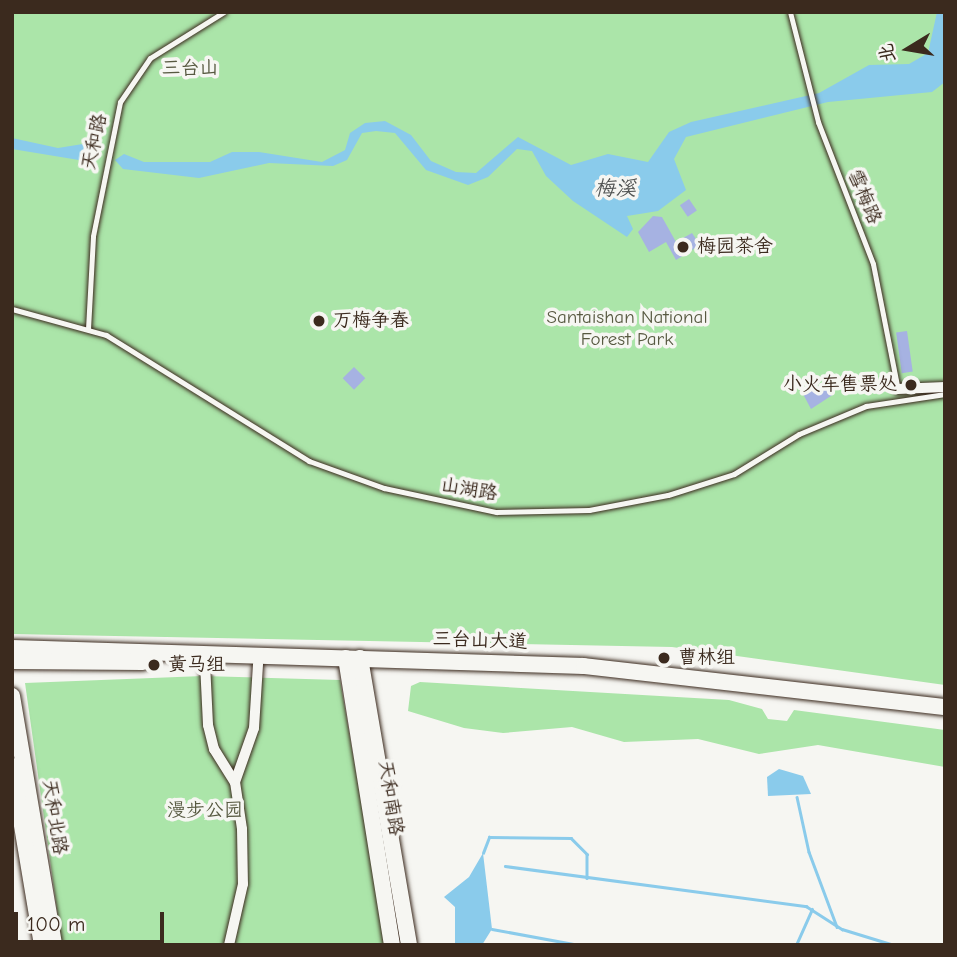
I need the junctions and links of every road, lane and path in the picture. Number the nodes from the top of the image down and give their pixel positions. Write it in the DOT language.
graph roads {
  1 [pos="224,12"];
  2 [pos="790,12"];
  3 [pos="12,309"];
  4 [pos="88,329"];
  5 [pos="945,387"];
  6 [pos="899,393"];
  7 [pos="945,394"];
  8 [pos="12,648"];
  9 [pos="12,661"];
  10 [pos="354,662"];
  11 [pos="205,663"];
  12 [pos="258,664"];
  13 [pos="12,696"];
  14 [pos="945,707"];
  15 [pos="945,714"];
  16 [pos="12,766"];
  17 [pos="235,782"];
  18 [pos="42,945"];
  19 [pos="54,945"];
  20 [pos="229,945"];
  21 [pos="392,945"];
  22 [pos="408,945"];
  1 -- 4 [label="lane, 天和路"];
  2 -- 6 [label="lane, 雪梅路"];
  3 -- 4 [label="lane, 山湖路"];
  4 -- 6 [label="lane, 山湖路"];
  5 -- 6 [label="street"];
  6 -- 7 [label="lane, 山湖路"];
  8 -- 10 [label="main road, 三台山大道"];
  9 -- 11 [label="main road, 三台山大道"];
  10 -- 12 [label="main road, 三台山大道"];
  10 -- 14 [label="main road, 三台山大道"];
  10 -- 15 [label="main road, 三台山大道"];
  10 -- 21 [label="main road, 天和南路"];
  10 -- 22 [label="main road, 天和南路"];
  11 -- 12 [label="main road, 三台山大道"];
  11 -- 17 [label="street"];
  12 -- 17 [label="street"];
  13 -- 19 [label="main road, 天和北路"];
  16 -- 18 [label="main road, 天和北路"];
  17 -- 20 [label="street"];
}
